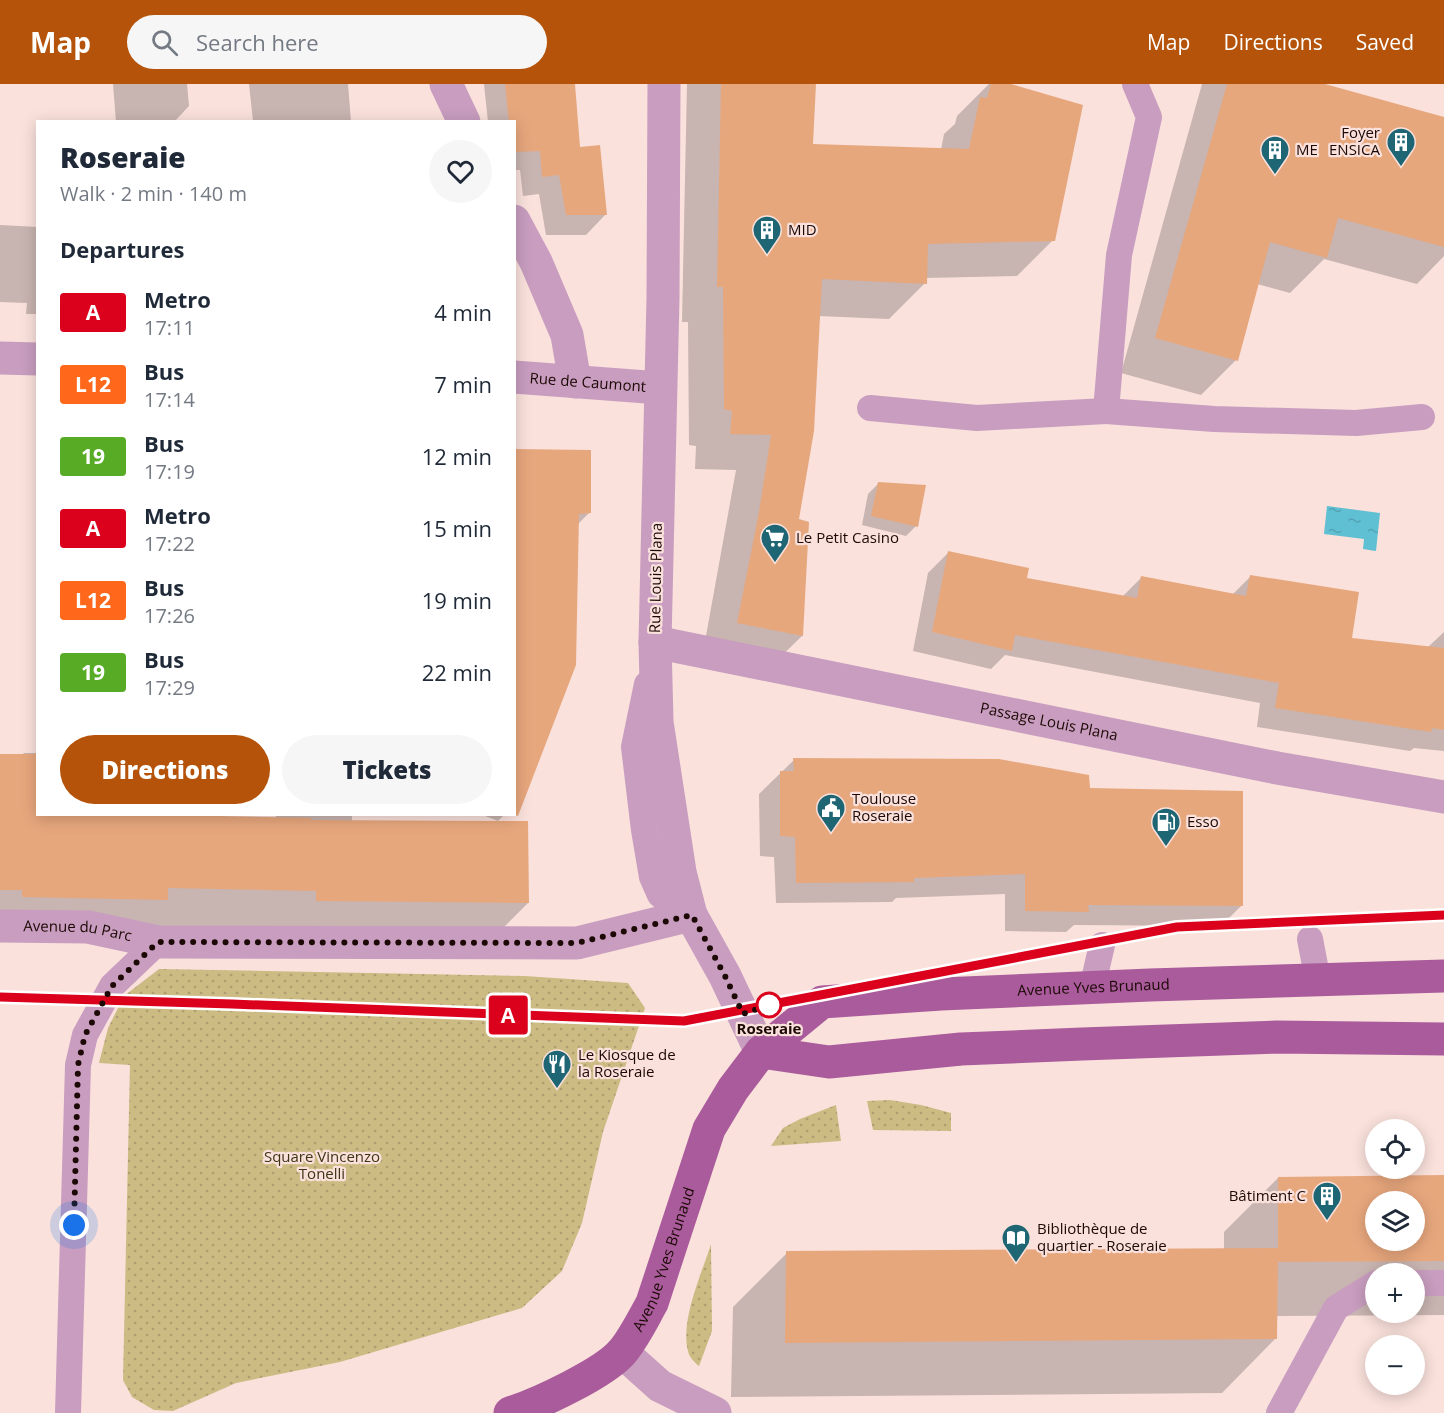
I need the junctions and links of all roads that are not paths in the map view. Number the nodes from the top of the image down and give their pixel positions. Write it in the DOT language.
graph roads {
  1 [pos="446,84"];
  2 [pos="664,84"];
  3 [pos="1135,84"];
  4 [pos="463,120"];
  5 [pos="516,224"];
  6 [pos="0,358"];
  7 [pos="36,359"];
  8 [pos="516,377"];
  9 [pos="575,382"];
  10 [pos="660,388"];
  11 [pos="870,408"];
  12 [pos="1106,411"];
  13 [pos="1422,417"];
  14 [pos="655,642"];
  15 [pos="1444,797"];
  16 [pos="692,915"];
  17 [pos="0,926"];
  18 [pos="1310,939"];
  19 [pos="158,942"];
  20 [pos="1102,945"];
  21 [pos="1444,976"];
  22 [pos="1318,981"];
  23 [pos="1092,988"];
  24 [pos="1444,1039"];
  25 [pos="761,1052"];
  26 [pos="1425,1283"];
  27 [pos="1444,1283"];
  28 [pos="1365,1290"];
  29 [pos="622,1352"];
  30 [pos="71,1411"];
  31 [pos="510,1413"];
  32 [pos="715,1413"];
  33 [pos="1279,1413"];
  1 -- 4 [label="street"];
  2 -- 10 [label="street, Rue Louis Plana"];
  3 -- 12 [label="lane"];
  5 -- 9 [label="street"];
  6 -- 7 [label="street"];
  8 -- 9 [label="street, Rue de Caumont"];
  9 -- 10 [label="street, Rue de Caumont"];
  10 -- 14 [label="street, Rue Louis Plana"];
  11 -- 12 [label="lane"];
  12 -- 13 [label="lane"];
  14 -- 15 [label="street, Passage Louis Plana"];
  14 -- 16 [label="street, Rue Louis Plana"];
  16 -- 19 [label="street, Avenue du Parc"];
  16 -- 25 [label="street, Rue Louis Plana"];
  17 -- 19 [label="street, Avenue du Parc"];
  18 -- 22 [label="lane"];
  19 -- 30 [label="lane"];
  20 -- 23 [label="lane"];
  21 -- 22 [label="main road, Avenue Yves Brunaud"];
  22 -- 23 [label="main road, Avenue Yves Brunaud"];
  23 -- 25 [label="main road, Avenue Yves Brunaud"];
  24 -- 25 [label="main road"];
  25 -- 29 [label="main road, Avenue Yves Brunaud"];
  26 -- 27 [label="lane"];
  28 -- 33 [label="lane"];
  29 -- 31 [label="main road, Avenue Yves Brunaud"];
  29 -- 32 [label="street"];
}
